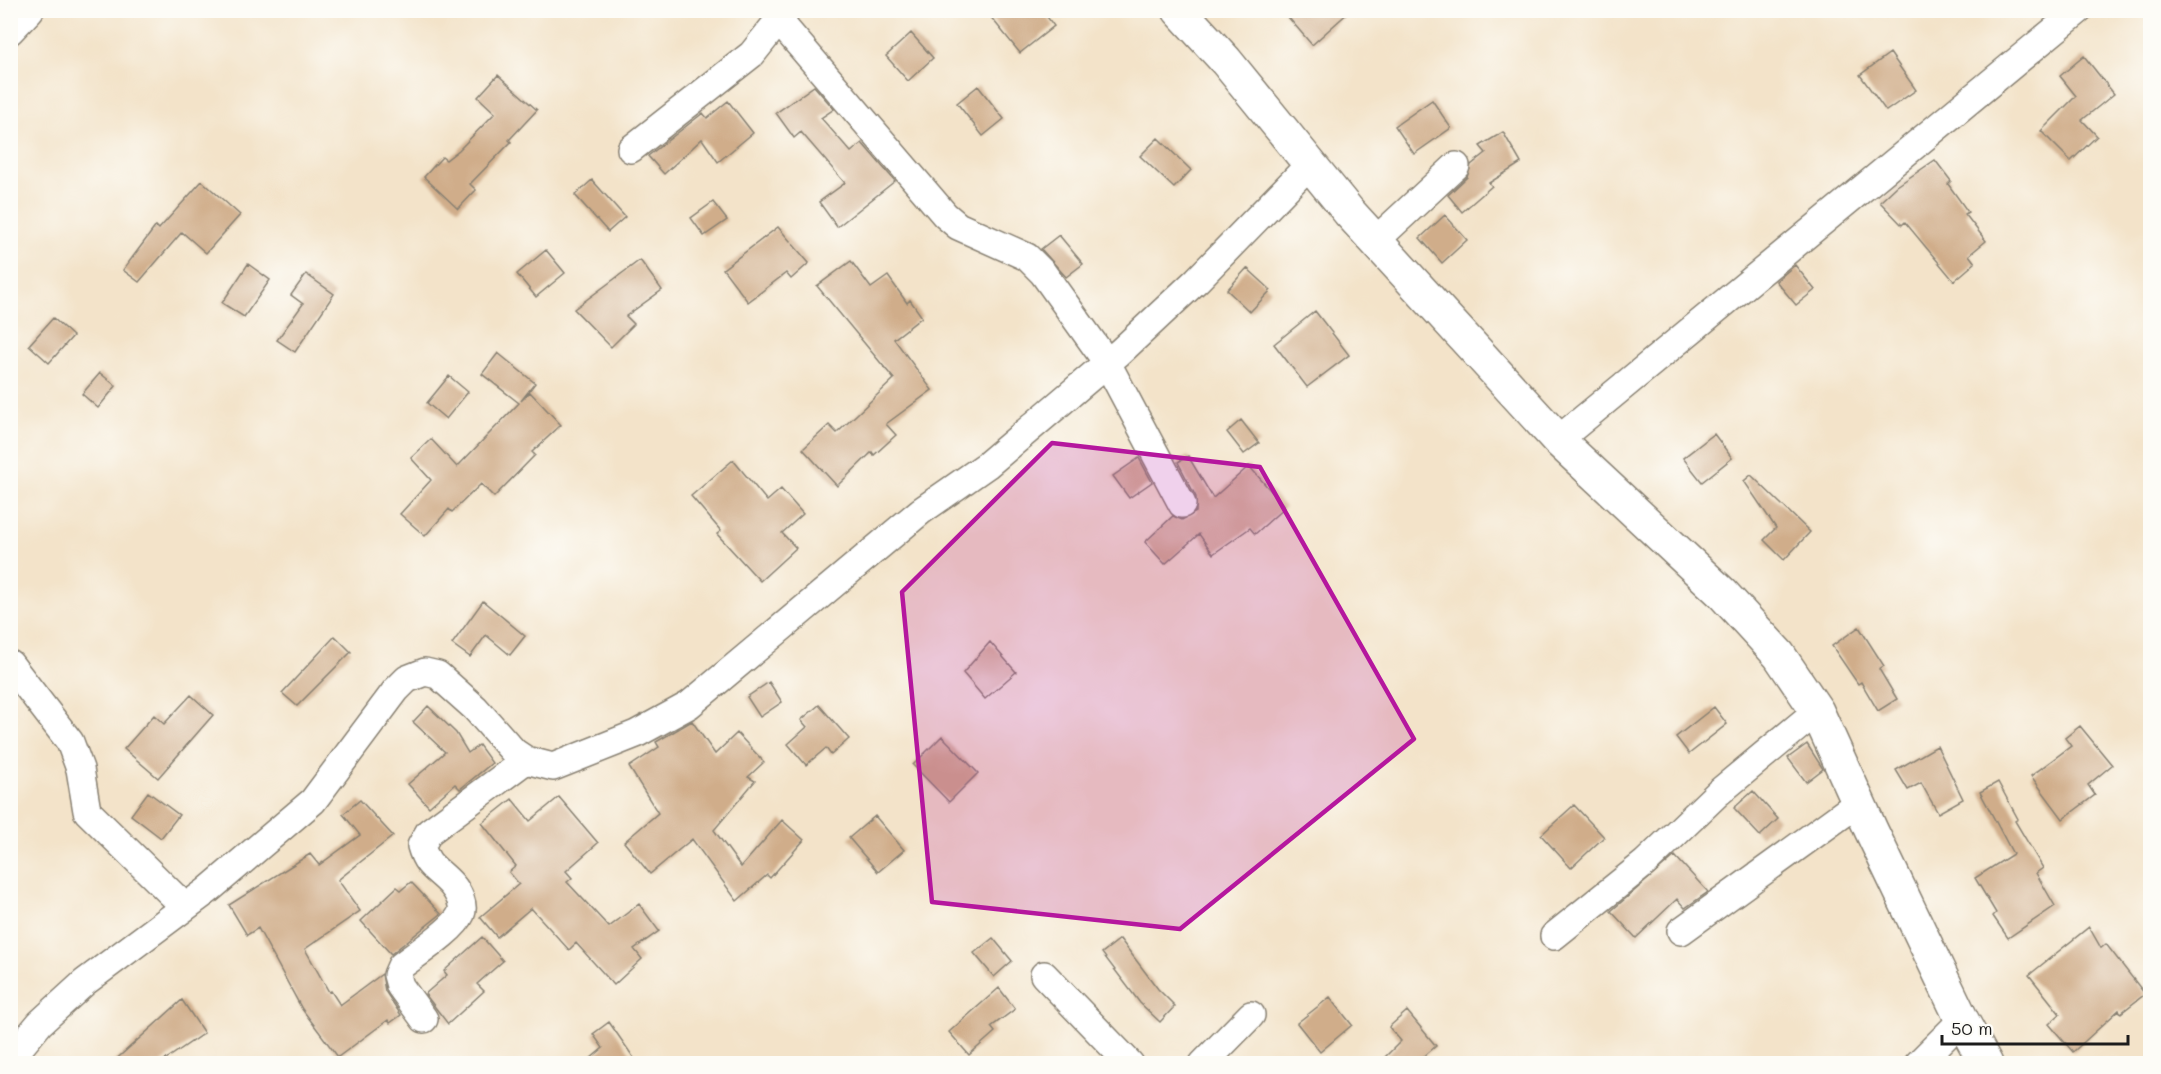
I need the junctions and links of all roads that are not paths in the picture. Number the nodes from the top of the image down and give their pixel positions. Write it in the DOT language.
graph roads {
  1 [pos="30,10"];
  2 [pos="1179,10"];
  3 [pos="2065,15"];
  4 [pos="783,16"];
  5 [pos="10,31"];
  6 [pos="631,149"];
  7 [pos="1311,163"];
  8 [pos="1456,166"];
  9 [pos="1375,241"];
  10 [pos="1106,361"];
  11 [pos="1558,440"];
  12 [pos="1182,504"];
  13 [pos="10,664"];
  14 [pos="1817,711"];
  15 [pos="526,760"];
  16 [pos="1858,803"];
  17 [pos="185,907"];
  18 [pos="1681,931"];
  19 [pos="1554,936"];
  20 [pos="1044,975"];
  21 [pos="1251,1015"];
  22 [pos="424,1019"];
  23 [pos="1962,1020"];
  24 [pos="10,1059"];
  25 [pos="1130,1064"];
  26 [pos="1203,1064"];
  27 [pos="1918,1064"];
  28 [pos="1986,1064"];
  1 -- 5 [label="street"];
  2 -- 7 [label="main road"];
  3 -- 11 [label="street"];
  4 -- 6 [label="street"];
  4 -- 10 [label="street"];
  7 -- 9 [label="main road"];
  7 -- 10 [label="street"];
  8 -- 9 [label="street"];
  9 -- 11 [label="main road"];
  10 -- 12 [label="street"];
  10 -- 15 [label="street"];
  11 -- 14 [label="main road"];
  13 -- 17 [label="street"];
  14 -- 16 [label="main road"];
  14 -- 19 [label="street"];
  15 -- 17 [label="street"];
  15 -- 22 [label="street"];
  16 -- 18 [label="street"];
  16 -- 23 [label="main road"];
  17 -- 24 [label="street"];
  20 -- 25 [label="street"];
  21 -- 26 [label="street"];
  23 -- 27 [label="street"];
  23 -- 28 [label="main road"];
}
